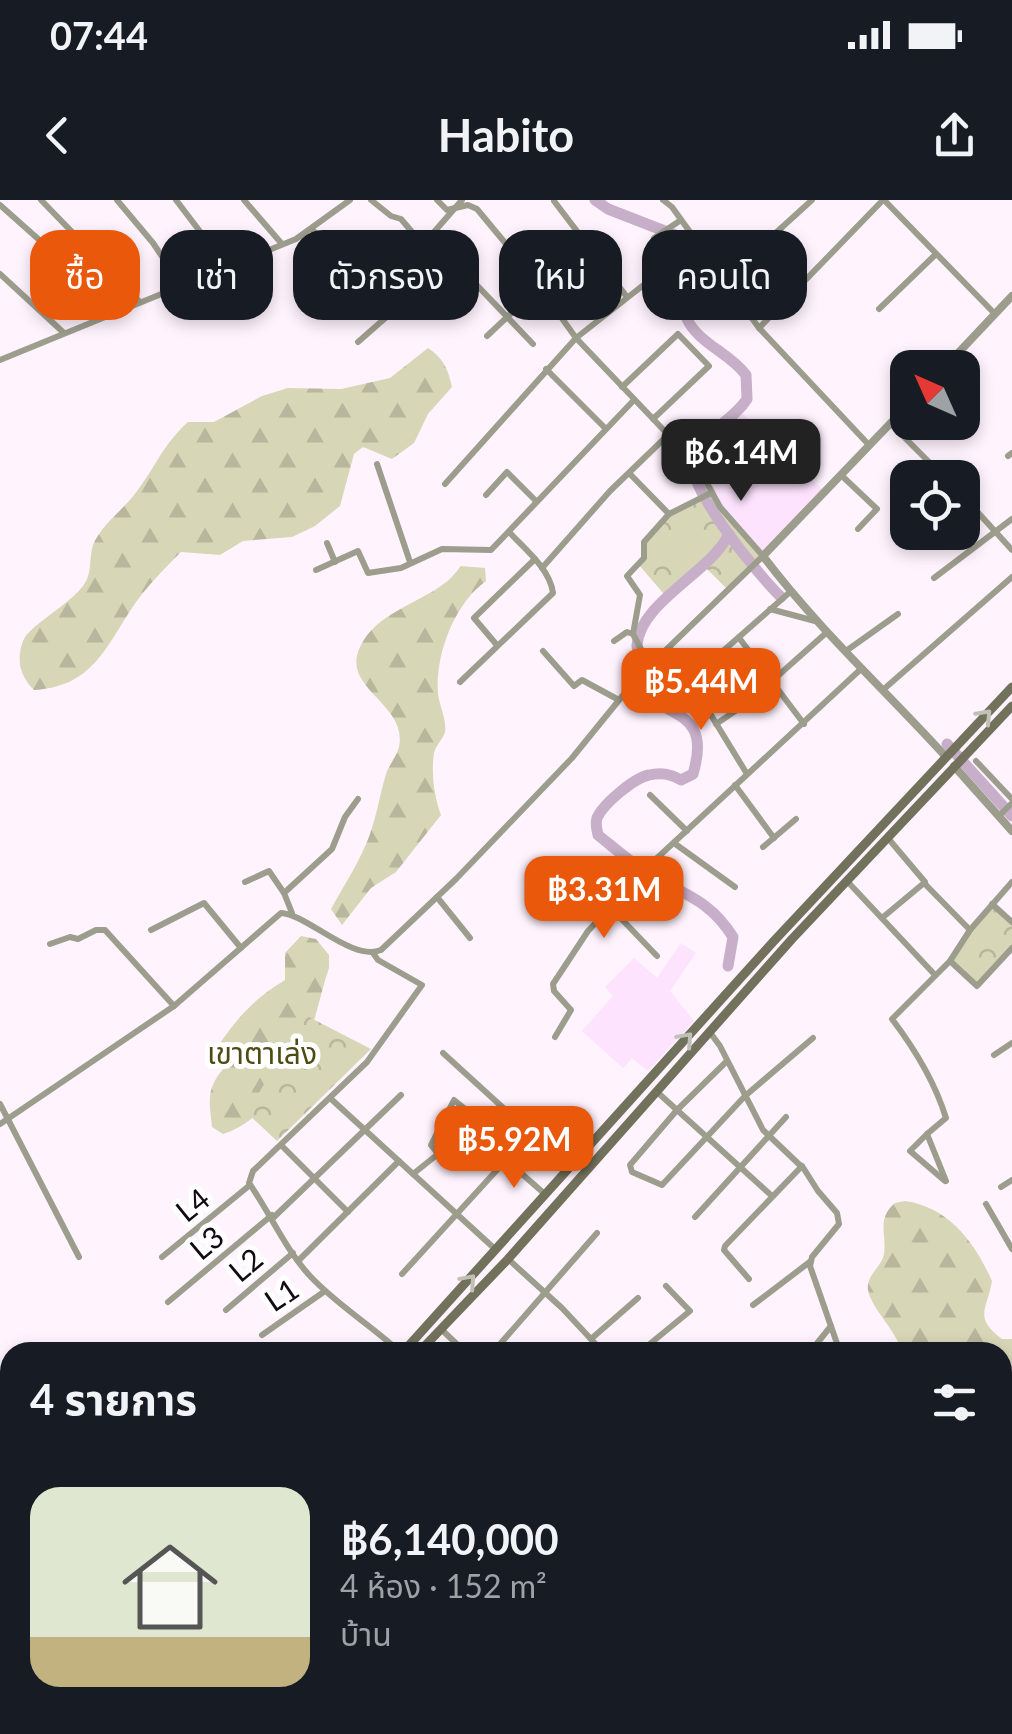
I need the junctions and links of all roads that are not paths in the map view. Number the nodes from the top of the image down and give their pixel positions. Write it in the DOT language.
graph roads {
  1 [pos="41,200"];
  2 [pos="118,200"];
  3 [pos="176,200"];
  4 [pos="244,200"];
  5 [pos="334,200"];
  6 [pos="350,200"];
  7 [pos="372,200"];
  8 [pos="437,200"];
  9 [pos="462,200"];
  10 [pos="554,200"];
  11 [pos="663,200"];
  12 [pos="680,200"];
  13 [pos="812,200"];
  14 [pos="884,200"];
  15 [pos="0,204"];
  16 [pos="340,207"];
  17 [pos="672,207"];
  18 [pos="453,211"];
  19 [pos="681,220"];
  20 [pos="312,229"];
  21 [pos="70,230"];
  22 [pos="199,230"];
  23 [pos="410,230"];
  24 [pos="434,230"];
  25 [pos="667,230"];
  26 [pos="686,230"];
  27 [pos="779,230"];
  28 [pos="30,231"];
  29 [pos="499,237"];
  30 [pos="282,244"];
  31 [pos="273,248"];
  32 [pos="160,254"];
  33 [pos="936,254"];
  34 [pos="0,274"];
  35 [pos="642,285"];
  36 [pos="479,287"];
  37 [pos="1012,296"];
  38 [pos="627,297"];
  39 [pos="499,308"];
  40 [pos="879,309"];
  41 [pos="995,314"];
  42 [pos="95,320"];
  43 [pos="383,320"];
  44 [pos="503,320"];
  45 [pos="511,320"];
  46 [pos="562,320"];
  47 [pos="753,320"];
  48 [pos="759,328"];
  49 [pos="64,333"];
  50 [pos="487,336"];
  51 [pos="576,338"];
  52 [pos="358,342"];
  53 [pos="533,344"];
  54 [pos="0,347"];
  55 [pos="961,350"];
  56 [pos="9,356"];
  57 [pos="0,360"];
  58 [pos="546,368"];
  59 [pos="622,387"];
  60 [pos="634,400"];
  61 [pos="652,419"];
  62 [pos="890,423"];
  63 [pos="606,429"];
  64 [pos="668,435"];
  65 [pos="907,440"];
  66 [pos="870,445"];
  67 [pos="927,460"];
  68 [pos="377,464"];
  69 [pos="630,474"];
  70 [pos="841,475"];
  71 [pos="445,484"];
  72 [pos="486,495"];
  73 [pos="703,495"];
  74 [pos="536,502"];
  75 [pos="669,514"];
  76 [pos="980,514"];
  77 [pos="1012,520"];
  78 [pos="858,529"];
  79 [pos="996,531"];
  80 [pos="509,532"];
  81 [pos="328,543"];
  82 [pos="1012,550"];
  83 [pos="763,556"];
  84 [pos="535,559"];
  85 [pos="335,562"];
  86 [pos="410,562"];
  87 [pos="542,568"];
  88 [pos="316,570"];
  89 [pos="934,578"];
  90 [pos="1012,578"];
  91 [pos="787,594"];
  92 [pos="772,607"];
  93 [pos="898,614"];
  94 [pos="815,621"];
  95 [pos="826,634"];
  96 [pos="634,636"];
  97 [pos="740,639"];
  98 [pos="614,642"];
  99 [pos="496,644"];
  100 [pos="670,648"];
  101 [pos="543,651"];
  102 [pos="846,651"];
  103 [pos="648,667"];
  104 [pos="862,668"];
  105 [pos="690,680"];
  106 [pos="460,682"];
  107 [pos="773,683"];
  108 [pos="1012,687"];
  109 [pos="884,689"];
  110 [pos="619,700"];
  111 [pos="1012,706"];
  112 [pos="716,724"];
  113 [pos="804,724"];
  114 [pos="955,753"];
  115 [pos="976,761"];
  116 [pos="956,765"];
  117 [pos="746,774"];
  118 [pos="735,785"];
  119 [pos="650,795"];
  120 [pos="358,799"];
  121 [pos="1011,802"];
  122 [pos="1000,814"];
  123 [pos="796,819"];
  124 [pos="1012,830"];
  125 [pos="687,831"];
  126 [pos="887,837"];
  127 [pos="774,838"];
  128 [pos="674,843"];
  129 [pos="763,846"];
  130 [pos="846,881"];
  131 [pos="245,882"];
  132 [pos="1012,882"];
  133 [pos="927,884"];
  134 [pos="735,887"];
  135 [pos="284,893"];
  136 [pos="437,897"];
  137 [pos="992,904"];
  138 [pos="610,908"];
  139 [pos="292,914"];
  140 [pos="882,918"];
  141 [pos="1012,922"];
  142 [pos="151,930"];
  143 [pos="970,930"];
  144 [pos="470,938"];
  145 [pos="50,944"];
  146 [pos="241,948"];
  147 [pos="1012,948"];
  148 [pos="373,953"];
  149 [pos="658,956"];
  150 [pos="950,961"];
  151 [pos="934,975"];
  152 [pos="174,1006"];
  153 [pos="709,1032"];
  154 [pos="555,1038"];
  155 [pos="813,1038"];
  156 [pos="1012,1043"];
  157 [pos="442,1052"];
  158 [pos="994,1054"];
  159 [pos="727,1061"];
  160 [pos="656,1092"];
  161 [pos="400,1095"];
  162 [pos="745,1096"];
  163 [pos="330,1098"];
  164 [pos="0,1104"];
  165 [pos="677,1110"];
  166 [pos="786,1116"];
  167 [pos="4,1121"];
  168 [pos="364,1129"];
  169 [pos="767,1134"];
  170 [pos="927,1134"];
  171 [pos="708,1137"];
  172 [pos="281,1145"];
  173 [pos="438,1154"];
  174 [pos="399,1161"];
  175 [pos="575,1163"];
  176 [pos="740,1166"];
  177 [pos="802,1166"];
  178 [pos="413,1174"];
  179 [pos="314,1178"];
  180 [pos="1012,1180"];
  181 [pos="250,1185"];
  182 [pos="1001,1186"];
  183 [pos="546,1195"];
  184 [pos="772,1196"];
  185 [pos="986,1204"];
  186 [pos="348,1212"];
  187 [pos="457,1214"];
  188 [pos="272,1216"];
  189 [pos="695,1217"];
  190 [pos="597,1233"];
  191 [pos="1010,1238"];
  192 [pos="496,1250"];
  193 [pos="1012,1250"];
  194 [pos="293,1253"];
  195 [pos="79,1257"];
  196 [pos="162,1257"];
  197 [pos="508,1259"];
  198 [pos="298,1261"];
  199 [pos="811,1262"];
  200 [pos="402,1274"];
  201 [pos="749,1279"];
  202 [pos="666,1286"];
  203 [pos="325,1291"];
  204 [pos="546,1293"];
  205 [pos="638,1298"];
  206 [pos="168,1302"];
  207 [pos="753,1305"];
  208 [pos="226,1310"];
  209 [pos="832,1325"];
  210 [pos="441,1330"];
  211 [pos="262,1335"];
  212 [pos="591,1339"];
  213 [pos="389,1342"];
  214 [pos="410,1342"];
  215 [pos="429,1342"];
  216 [pos="452,1342"];
  217 [pos="502,1342"];
  218 [pos="594,1342"];
  219 [pos="652,1342"];
  220 [pos="818,1342"];
  221 [pos="837,1342"];
  1 -- 21 [label="street"];
  2 -- 32 [label="street"];
  3 -- 22 [label="street"];
  4 -- 30 [label="street"];
  5 -- 16 [label="street"];
  6 -- 16 [label="street"];
  7 -- 23 [label="street"];
  8 -- 18 [label="street"];
  9 -- 18 [label="street"];
  10 -- 38 [label="street"];
  11 -- 17 [label="street"];
  12 -- 17 [label="street"];
  13 -- 27 [label="street"];
  14 -- 33 [label="street"];
  14 -- 48 [label="street"];
  15 -- 28 [label="street"];
  16 -- 20 [label="street"];
  17 -- 19 [label="street"];
  18 -- 24 [label="street"];
  18 -- 29 [label="street"];
  19 -- 25 [label="street"];
  19 -- 26 [label="street"];
  20 -- 30 [label="street"];
  30 -- 31 [label="street"];
  33 -- 40 [label="street"];
  33 -- 41 [label="street"];
  34 -- 49 [label="street"];
  35 -- 38 [label="street"];
  36 -- 39 [label="street"];
  37 -- 41 [label="street"];
  38 -- 51 [label="street"];
  41 -- 55 [label="street"];
  42 -- 49 [label="street"];
  43 -- 52 [label="street"];
  44 -- 50 [label="street"];
  45 -- 53 [label="street"];
  46 -- 51 [label="street"];
  47 -- 48 [label="street"];
  48 -- 66 [label="street"];
  49 -- 56 [label="street"];
  51 -- 58 [label="street"];
  51 -- 59 [label="street"];
  54 -- 56 [label="street"];
  56 -- 57 [label="street"];
  58 -- 63 [label="street"];
  58 -- 71 [label="street"];
  59 -- 60 [label="street"];
  59 -- 61 [label="street"];
  60 -- 61 [label="street"];
  60 -- 63 [label="street"];
  61 -- 64 [label="street"];
  62 -- 66 [label="street"];
  63 -- 74 [label="street"];
  64 -- 69 [label="street"];
  64 -- 73 [label="street"];
  65 -- 67 [label="street"];
  66 -- 70 [label="street"];
  68 -- 86 [label="street"];
  69 -- 75 [label="street"];
  69 -- 87 [label="street"];
  70 -- 78 [label="street"];
  70 -- 83 [label="street"];
  72 -- 74 [label="street"];
  73 -- 75 [label="street"];
  73 -- 83 [label="street"];
  74 -- 80 [label="street"];
  75 -- 96 [label="street"];
  76 -- 79 [label="street"];
  77 -- 79 [label="street"];
  79 -- 82 [label="street"];
  79 -- 89 [label="street"];
  80 -- 84 [label="street"];
  80 -- 86 [label="street"];
  81 -- 85 [label="street"];
  83 -- 91 [label="street"];
  83 -- 100 [label="street"];
  84 -- 87 [label="street"];
  84 -- 99 [label="street"];
  85 -- 86 [label="street"];
  85 -- 88 [label="street"];
  87 -- 99 [label="street"];
  90 -- 109 [label="street"];
  91 -- 92 [label="street"];
  91 -- 94 [label="street"];
  92 -- 94 [label="street"];
  92 -- 97 [label="street"];
  93 -- 102 [label="street"];
  94 -- 95 [label="street"];
  95 -- 102 [label="street"];
  95 -- 107 [label="street"];
  96 -- 98 [label="street"];
  96 -- 103 [label="street"];
  97 -- 105 [label="street"];
  97 -- 107 [label="street"];
  99 -- 106 [label="street"];
  100 -- 103 [label="street"];
  100 -- 105 [label="street"];
  101 -- 110 [label="street"];
  102 -- 104 [label="street"];
  103 -- 110 [label="street"];
  104 -- 109 [label="street"];
  104 -- 113 [label="street"];
  105 -- 112 [label="street"];
  107 -- 112 [label="street"];
  107 -- 113 [label="street"];
  114 -- 108 [label="main road, one-way"];
  109 -- 114 [label="street"];
  110 -- 136 [label="street"];
  111 -- 114 [label="main road"];
  112 -- 117 [label="street"];
  113 -- 117 [label="street"];
  114 -- 116 [label="main road"];
  114 -- 116 [label="main road"];
  175 -- 114 [label="main road, one-way"];
  115 -- 121 [label="street"];
  116 -- 122 [label="street"];
  116 -- 126 [label="main road"];
  117 -- 118 [label="street"];
  118 -- 125 [label="street"];
  118 -- 127 [label="street"];
  119 -- 125 [label="street"];
  120 -- 135 [label="street"];
  121 -- 122 [label="street"];
  122 -- 124 [label="street"];
  123 -- 127 [label="street"];
  125 -- 128 [label="street"];
  126 -- 130 [label="main road"];
  126 -- 133 [label="street"];
  127 -- 129 [label="street"];
  128 -- 134 [label="street"];
  128 -- 138 [label="street"];
  130 -- 140 [label="street"];
  130 -- 153 [label="main road"];
  131 -- 135 [label="street"];
  132 -- 137 [label="street"];
  133 -- 140 [label="street"];
  133 -- 143 [label="street"];
  135 -- 139 [label="street"];
  136 -- 144 [label="street"];
  136 -- 148 [label="street"];
  137 -- 141 [label="street"];
  137 -- 143 [label="street"];
  138 -- 149 [label="street"];
  138 -- 154 [label="street"];
  139 -- 146 [label="street"];
  139 -- 148 [label="street"];
  140 -- 151 [label="street"];
  142 -- 146 [label="street"];
  143 -- 150 [label="street"];
  145 -- 152 [label="street"];
  146 -- 152 [label="street"];
  147 -- 150 [label="street"];
  148 -- 163 [label="street, L4"];
  150 -- 151 [label="street"];
  151 -- 170 [label="street"];
  152 -- 167 [label="street"];
  153 -- 159 [label="street"];
  153 -- 160 [label="main road"];
  155 -- 162 [label="street"];
  156 -- 158 [label="street"];
  157 -- 175 [label="street"];
  159 -- 162 [label="street"];
  159 -- 165 [label="street"];
  160 -- 165 [label="street"];
  160 -- 197 [label="main road"];
  161 -- 168 [label="street, L3"];
  162 -- 169 [label="street"];
  162 -- 171 [label="street"];
  163 -- 168 [label="street"];
  163 -- 172 [label="street, L4"];
  164 -- 167 [label="street"];
  165 -- 171 [label="street"];
  165 -- 171 [label="street"];
  166 -- 169 [label="street"];
  167 -- 195 [label="street"];
  168 -- 174 [label="street"];
  168 -- 179 [label="street, L3"];
  169 -- 176 [label="street"];
  169 -- 177 [label="street"];
  170 -- 170 [label="street"];
  171 -- 176 [label="street"];
  172 -- 179 [label="street"];
  172 -- 181 [label="street, L4"];
  173 -- 173 [label="street"];
  173 -- 178 [label="street"];
  174 -- 178 [label="street"];
  174 -- 186 [label="street"];
  175 -- 183 [label="main road"];
  176 -- 184 [label="street"];
  176 -- 189 [label="street"];
  177 -- 184 [label="street"];
  177 -- 199 [label="street"];
  178 -- 187 [label="street"];
  179 -- 186 [label="street"];
  179 -- 188 [label="street, L3"];
  180 -- 182 [label="street"];
  181 -- 188 [label="street"];
  181 -- 196 [label="street, L4"];
  183 -- 187 [label="street"];
  183 -- 192 [label="main road"];
  184 -- 201 [label="street"];
  185 -- 191 [label="street"];
  186 -- 198 [label="street"];
  187 -- 192 [label="street"];
  187 -- 200 [label="street"];
  188 -- 194 [label="street"];
  188 -- 206 [label="street, L3"];
  190 -- 204 [label="street"];
  191 -- 193 [label="street"];
  214 -- 192 [label="main road, one-way"];
  194 -- 198 [label="street"];
  194 -- 208 [label="street, L2"];
  197 -- 204 [label="street"];
  197 -- 210 [label="main road"];
  198 -- 203 [label="street"];
  199 -- 207 [label="street"];
  199 -- 209 [label="street"];
  202 -- 219 [label="street"];
  203 -- 211 [label="street, L1"];
  203 -- 213 [label="street"];
  204 -- 212 [label="street"];
  204 -- 217 [label="street"];
  205 -- 212 [label="street"];
  209 -- 220 [label="street"];
  209 -- 221 [label="street"];
  210 -- 215 [label="main road"];
  210 -- 216 [label="street"];
  212 -- 218 [label="street"];
}
